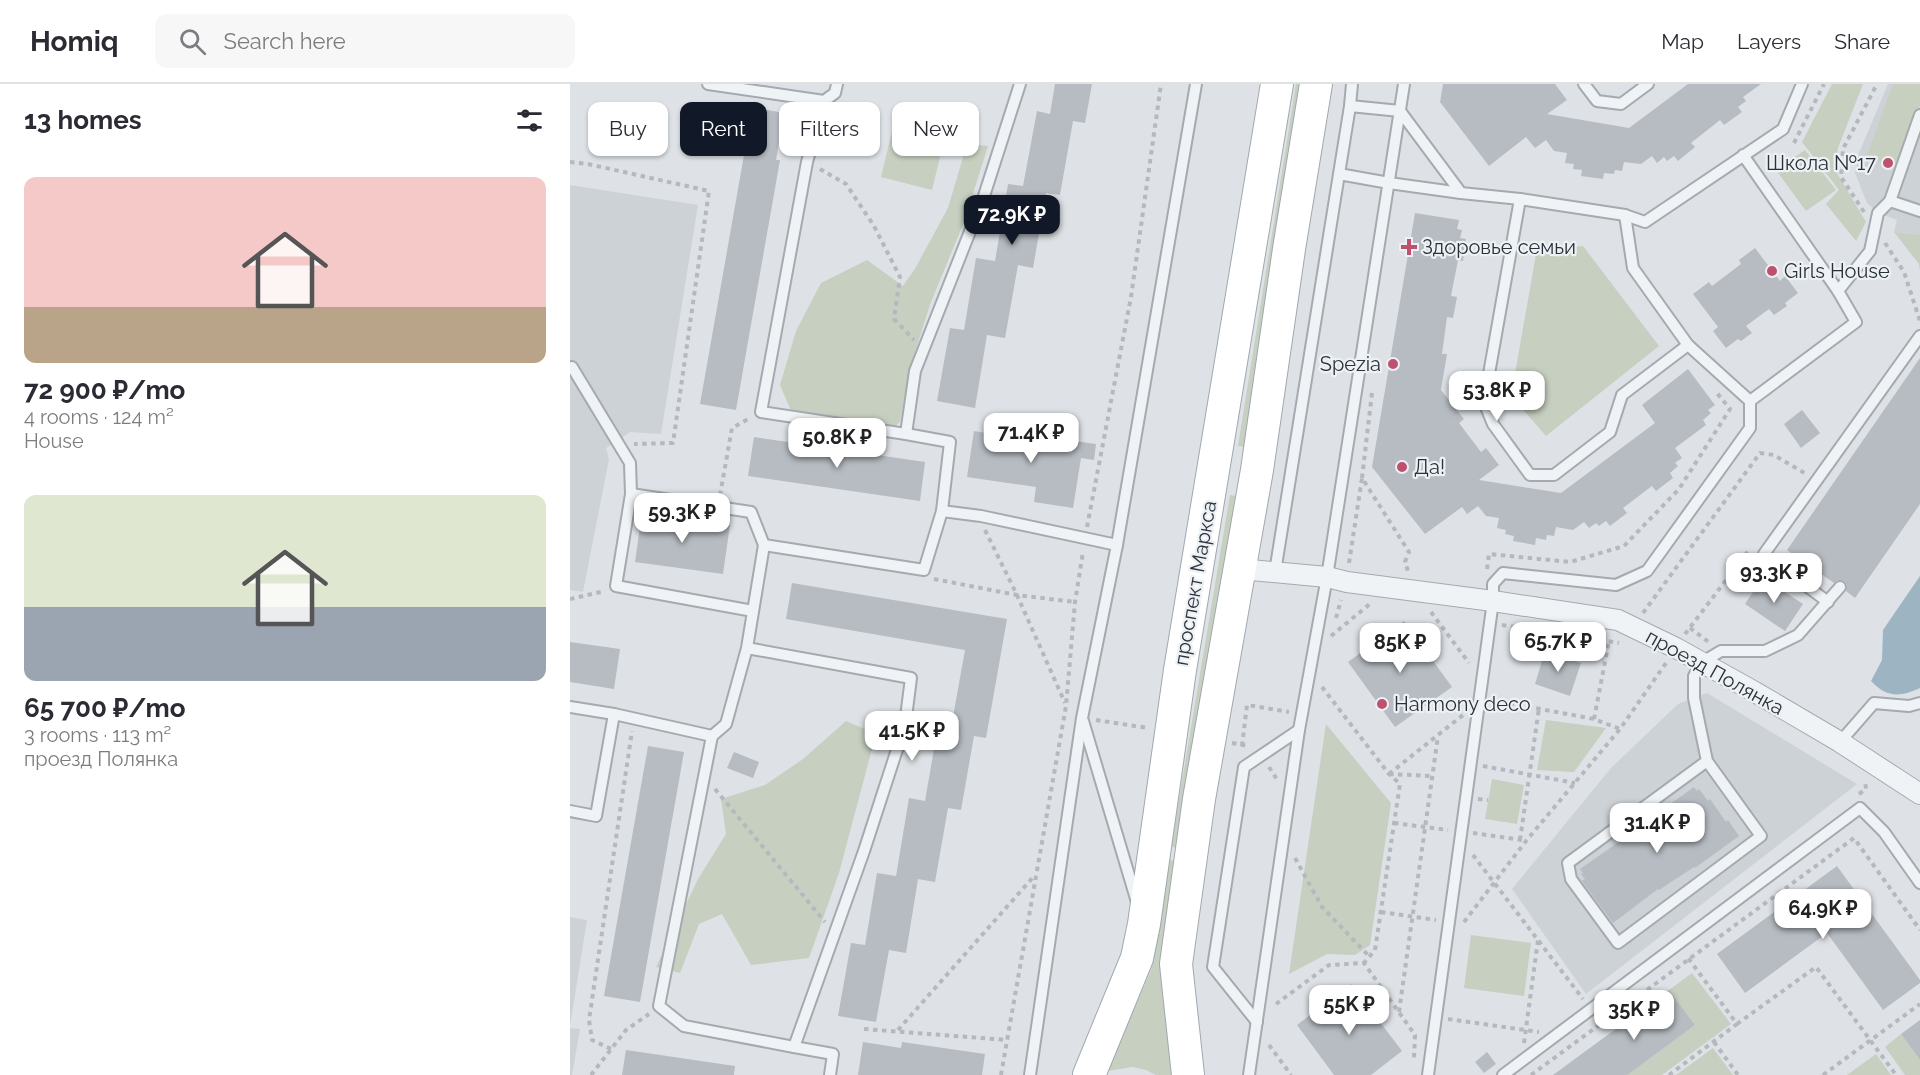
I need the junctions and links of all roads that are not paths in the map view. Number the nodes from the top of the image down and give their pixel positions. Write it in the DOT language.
graph roads {
  1 [pos="708,84"];
  2 [pos="837,84"];
  3 [pos="1020,84"];
  4 [pos="1196,84"];
  5 [pos="1277,84"];
  6 [pos="1316,84"];
  7 [pos="1352,84"];
  8 [pos="1404,84"];
  9 [pos="1584,84"];
  10 [pos="1648,84"];
  11 [pos="1802,84"];
  12 [pos="824,101"];
  13 [pos="1350,106"];
  14 [pos="1400,111"];
  15 [pos="1920,115"];
  16 [pos="1743,155"];
  17 [pos="1339,174"];
  18 [pos="1389,183"];
  19 [pos="1461,192"];
  20 [pos="1520,199"];
  21 [pos="1890,201"];
  22 [pos="1920,211"];
  23 [pos="1625,215"];
  24 [pos="1838,291"];
  25 [pos="1920,336"];
  26 [pos="1688,345"];
  27 [pos="571,367"];
  28 [pos="1750,401"];
  29 [pos="906,434"];
  30 [pos="1215,465"];
  31 [pos="1257,470"];
  32 [pos="631,494"];
  33 [pos="942,511"];
  34 [pos="764,545"];
  35 [pos="1117,545"];
  36 [pos="1240,568"];
  37 [pos="1275,572"];
  38 [pos="1327,577"];
  39 [pos="1839,587"];
  40 [pos="1493,596"];
  41 [pos="1828,602"];
  42 [pos="753,610"];
  43 [pos="1572,613"];
  44 [pos="747,648"];
  45 [pos="1566,648"];
  46 [pos="1697,670"];
  47 [pos="1920,702"];
  48 [pos="570,707"];
  49 [pos="614,714"];
  50 [pos="1082,718"];
  51 [pos="1299,730"];
  52 [pos="712,736"];
  53 [pos="1840,742"];
  54 [pos="1707,760"];
  55 [pos="1920,794"];
  56 [pos="570,812"];
  57 [pos="1920,883"];
  58 [pos="1144,924"];
  59 [pos="1257,1022"];
  60 [pos="794,1047"];
  61 [pos="830,1075"];
  62 [pos="1030,1075"];
  63 [pos="1089,1075"];
  64 [pos="1188,1075"];
  65 [pos="1249,1075"];
  66 [pos="1428,1075"];
  67 [pos="1503,1075"];
  1 -- 12 [label="lane"];
  2 -- 12 [label="lane"];
  3 -- 29 [label="lane"];
  4 -- 35 [label="lane"];
  5 -- 30 [label="main road, проспект Маркса"];
  6 -- 31 [label="main road"];
  7 -- 13 [label="lane"];
  8 -- 14 [label="lane"];
  9 -- 10 [label="lane"];
  11 -- 16 [label="lane"];
  12 -- 29 [label="lane"];
  13 -- 14 [label="lane"];
  13 -- 17 [label="lane"];
  14 -- 18 [label="lane"];
  14 -- 19 [label="lane"];
  15 -- 21 [label="lane"];
  16 -- 23 [label="lane"];
  16 -- 24 [label="lane"];
  17 -- 18 [label="lane"];
  17 -- 37 [label="lane"];
  18 -- 19 [label="lane"];
  18 -- 38 [label="lane"];
  19 -- 20 [label="lane"];
  20 -- 23 [label="lane"];
  20 -- 26 [label="lane"];
  21 -- 22 [label="lane"];
  21 -- 24 [label="lane"];
  23 -- 26 [label="lane"];
  24 -- 28 [label="lane"];
  25 -- 41 [label="lane"];
  26 -- 28 [label="lane"];
  27 -- 32 [label="lane"];
  28 -- 40 [label="lane"];
  29 -- 33 [label="lane"];
  30 -- 31 [label="main road"];
  30 -- 58 [label="main road, проспект Маркса"];
  31 -- 36 [label="main road"];
  32 -- 34 [label="lane"];
  32 -- 42 [label="lane"];
  33 -- 34 [label="lane"];
  33 -- 35 [label="lane"];
  34 -- 42 [label="lane"];
  35 -- 50 [label="lane"];
  36 -- 37 [label="street, проезд Полянка"];
  36 -- 64 [label="main road"];
  37 -- 38 [label="street, проезд Полянка"];
  38 -- 40 [label="street, проезд Полянка"];
  38 -- 51 [label="lane"];
  39 -- 41 [label="lane"];
  40 -- 43 [label="street, проезд Полянка"];
  40 -- 66 [label="lane"];
  41 -- 46 [label="lane"];
  42 -- 44 [label="lane"];
  43 -- 45 [label="lane"];
  43 -- 46 [label="street, проезд Полянка"];
  44 -- 52 [label="lane"];
  44 -- 60 [label="lane"];
  46 -- 53 [label="street, проезд Полянка"];
  46 -- 54 [label="lane"];
  47 -- 53 [label="lane"];
  48 -- 49 [label="lane"];
  49 -- 52 [label="lane"];
  49 -- 56 [label="lane"];
  50 -- 58 [label="lane"];
  50 -- 62 [label="lane"];
  51 -- 59 [label="lane"];
  51 -- 59 [label="lane"];
  52 -- 60 [label="lane"];
  53 -- 55 [label="street, проезд Полянка"];
  54 -- 54 [label="lane"];
  57 -- 67 [label="lane"];
  58 -- 63 [label="main road, проспект Маркса"];
  59 -- 65 [label="lane"];
  60 -- 61 [label="lane"];
}
